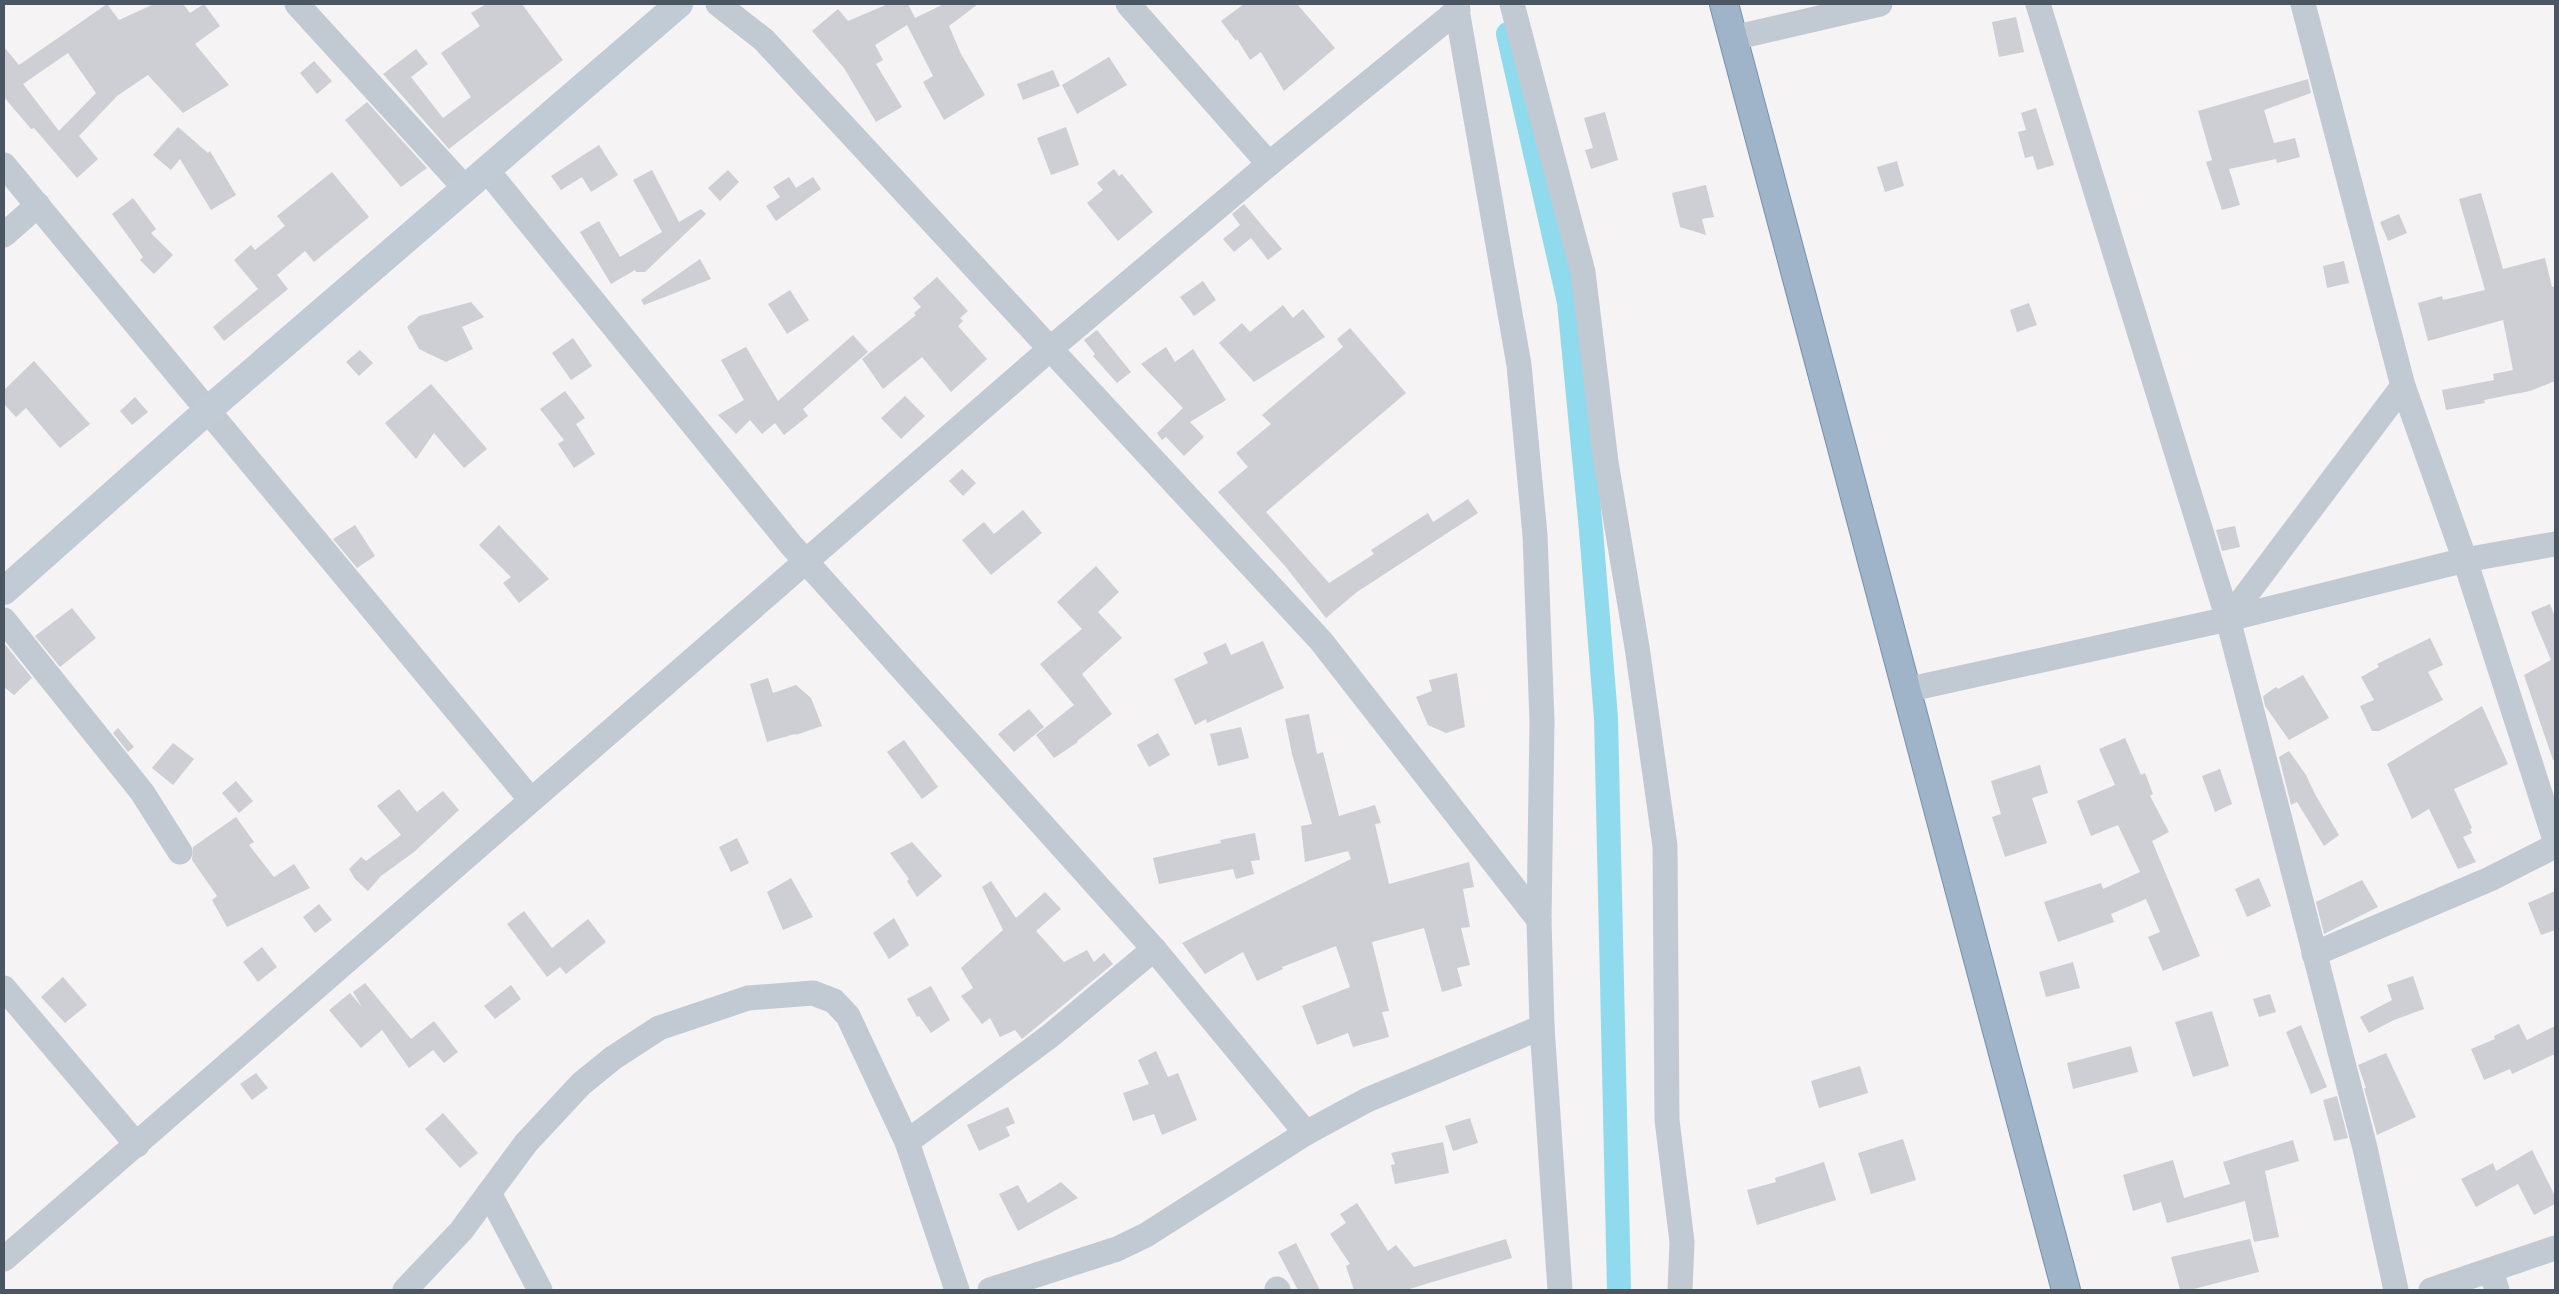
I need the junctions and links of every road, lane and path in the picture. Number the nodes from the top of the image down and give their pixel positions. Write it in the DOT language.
graph roads {
  1 [pos="297,4"];
  2 [pos="679,4"];
  3 [pos="718,4"];
  4 [pos="1128,4"];
  5 [pos="1512,4"];
  6 [pos="1724,4"];
  7 [pos="1880,4"];
  8 [pos="2038,4"];
  9 [pos="2304,4"];
  10 [pos="1457,7"];
  11 [pos="1733,38"];
  12 [pos="4,164"];
  13 [pos="1269,164"];
  14 [pos="486,169"];
  15 [pos="465,188"];
  16 [pos="38,205"];
  17 [pos="4,235"];
  18 [pos="1050,349"];
  19 [pos="2403,386"];
  20 [pos="208,410"];
  21 [pos="2555,544"];
  22 [pos="2464,560"];
  23 [pos="806,561"];
  24 [pos="4,590"];
  25 [pos="2228,619"];
  26 [pos="4,620"];
  27 [pos="1906,690"];
  28 [pos="531,800"];
  29 [pos="2555,840"];
  30 [pos="2555,846"];
  31 [pos="180,852"];
  32 [pos="1539,920"];
  33 [pos="1154,948"];
  34 [pos="2314,954"];
  35 [pos="4,988"];
  36 [pos="1542,1026"];
  37 [pos="1306,1133"];
  38 [pos="907,1142"];
  39 [pos="137,1145"];
  40 [pos="489,1193"];
  41 [pos="2555,1248"];
  42 [pos="4,1260"];
  43 [pos="2494,1281"];
  44 [pos="405,1290"];
  45 [pos="540,1290"];
  46 [pos="957,1290"];
  47 [pos="990,1290"];
  48 [pos="1560,1290"];
  49 [pos="1680,1290"];
  50 [pos="2066,1290"];
  51 [pos="2396,1290"];
  52 [pos="2431,1290"];
  1 -- 15 [label="street"];
  2 -- 14 [label="main road"];
  3 -- 18 [label="street"];
  4 -- 13 [label="street"];
  5 -- 49 [label="street"];
  6 -- 11 [label="highway"];
  7 -- 11 [label="street"];
  8 -- 25 [label="street"];
  9 -- 19 [label="street"];
  10 -- 13 [label="street"];
  10 -- 32 [label="street"];
  11 -- 27 [label="highway"];
  12 -- 16 [label="street"];
  13 -- 18 [label="street"];
  14 -- 15 [label="main road"];
  14 -- 23 [label="street"];
  15 -- 20 [label="main road"];
  16 -- 17 [label="street"];
  16 -- 20 [label="street"];
  18 -- 23 [label="street"];
  18 -- 32 [label="street"];
  19 -- 22 [label="street"];
  19 -- 25 [label="street"];
  20 -- 24 [label="main road"];
  20 -- 28 [label="street"];
  21 -- 22 [label="street"];
  22 -- 25 [label="street"];
  22 -- 29 [label="street"];
  23 -- 28 [label="street"];
  23 -- 33 [label="street"];
  25 -- 27 [label="street"];
  25 -- 34 [label="street"];
  26 -- 31 [label="street"];
  27 -- 50 [label="highway"];
  28 -- 39 [label="street"];
  30 -- 34 [label="street"];
  32 -- 36 [label="street"];
  33 -- 37 [label="street"];
  33 -- 38 [label="street"];
  34 -- 51 [label="street"];
  35 -- 39 [label="street"];
  36 -- 37 [label="street"];
  36 -- 48 [label="street"];
  37 -- 47 [label="street"];
  38 -- 40 [label="street"];
  38 -- 46 [label="street"];
  39 -- 42 [label="street"];
  40 -- 44 [label="street"];
  40 -- 45 [label="street"];
  41 -- 43 [label="street"];
  43 -- 52 [label="street"];
}
